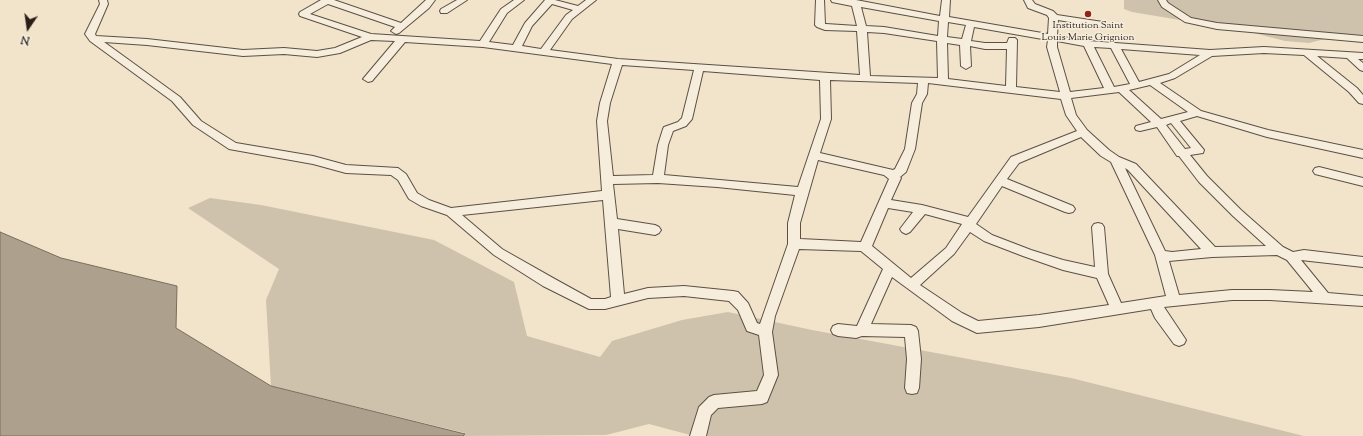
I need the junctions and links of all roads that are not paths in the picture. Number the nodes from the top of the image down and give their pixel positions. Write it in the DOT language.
graph roads {
  1 [pos="103,0"];
  2 [pos="327,0"];
  3 [pos="431,0"];
  4 [pos="463,0"];
  5 [pos="520,0"];
  6 [pos="592,0"];
  7 [pos="820,0"];
  8 [pos="835,0"];
  9 [pos="905,0"];
  10 [pos="946,0"];
  11 [pos="1028,0"];
  12 [pos="1162,0"];
  13 [pos="550,1"];
  14 [pos="861,3"];
  15 [pos="579,8"];
  16 [pos="444,11"];
  17 [pos="904,11"];
  18 [pos="1054,17"];
  19 [pos="944,18"];
  20 [pos="885,20"];
  21 [pos="971,23"];
  22 [pos="915,24"];
  23 [pos="1100,24"];
  24 [pos="402,26"];
  25 [pos="862,30"];
  26 [pos="1013,31"];
  27 [pos="370,37"];
  28 [pos="388,37"];
  29 [pos="1053,37"];
  30 [pos="403,38"];
  31 [pos="93,39"];
  32 [pos="942,39"];
  33 [pos="1363,39"];
  34 [pos="483,44"];
  35 [pos="965,44"];
  36 [pos="1088,44"];
  37 [pos="1011,46"];
  38 [pos="1114,46"];
  39 [pos="516,48"];
  40 [pos="544,52"];
  41 [pos="1210,52"];
  42 [pos="1307,53"];
  43 [pos="1350,56"];
  44 [pos="1363,56"];
  45 [pos="618,62"];
  46 [pos="966,66"];
  47 [pos="699,68"];
  48 [pos="1363,68"];
  49 [pos="825,77"];
  50 [pos="865,78"];
  51 [pos="368,79"];
  52 [pos="923,80"];
  53 [pos="943,81"];
  54 [pos="1152,82"];
  55 [pos="1136,86"];
  56 [pos="1011,88"];
  57 [pos="1115,90"];
  58 [pos="1066,96"];
  59 [pos="1363,101"];
  60 [pos="1197,113"];
  61 [pos="1174,120"];
  62 [pos="1160,124"];
  63 [pos="1140,128"];
  64 [pos="1083,132"];
  65 [pos="1181,153"];
  66 [pos="1363,154"];
  67 [pos="814,155"];
  68 [pos="1115,160"];
  69 [pos="1319,171"];
  70 [pos="893,175"];
  71 [pos="658,179"];
  72 [pos="607,180"];
  73 [pos="1000,181"];
  74 [pos="1363,182"];
  75 [pos="802,192"];
  76 [pos="608,195"];
  77 [pos="884,203"];
  78 [pos="922,209"];
  79 [pos="1069,209"];
  80 [pos="451,212"];
  81 [pos="611,223"];
  82 [pos="969,224"];
  83 [pos="1098,227"];
  84 [pos="906,229"];
  85 [pos="655,230"];
  86 [pos="794,244"];
  87 [pos="865,247"];
  88 [pos="1279,250"];
  89 [pos="1212,252"];
  90 [pos="1161,255"];
  91 [pos="1291,257"];
  92 [pos="1363,262"];
  93 [pos="890,266"];
  94 [pos="1102,274"];
  95 [pos="911,285"];
  96 [pos="1324,298"];
  97 [pos="618,300"];
  98 [pos="1174,301"];
  99 [pos="1363,301"];
  100 [pos="1155,303"];
  101 [pos="1117,309"];
  102 [pos="838,330"];
  103 [pos="862,330"];
  104 [pos="765,332"];
  105 [pos="1179,340"];
  106 [pos="912,388"];
  107 [pos="698,436"];
  1 -- 31 [label="street"];
  2 -- 24 [label="street"];
  2 -- 27 [label="street"];
  3 -- 24 [label="street"];
  4 -- 16 [label="street"];
  5 -- 34 [label="street"];
  6 -- 15 [label="street"];
  7 -- 25 [label="street"];
  8 -- 14 [label="street"];
  9 -- 17 [label="street"];
  10 -- 19 [label="street"];
  11 -- 18 [label="street"];
  12 -- 33 [label="street"];
  13 -- 15 [label="street"];
  13 -- 39 [label="street"];
  14 -- 20 [label="street"];
  14 -- 25 [label="street"];
  15 -- 40 [label="street"];
  17 -- 20 [label="street"];
  17 -- 22 [label="street"];
  18 -- 23 [label="street"];
  18 -- 29 [label="street"];
  19 -- 21 [label="street"];
  19 -- 22 [label="street"];
  19 -- 32 [label="street"];
  20 -- 22 [label="street"];
  20 -- 25 [label="street"];
  21 -- 26 [label="street"];
  21 -- 35 [label="street"];
  22 -- 32 [label="street"];
  24 -- 28 [label="street"];
  25 -- 50 [label="street"];
  26 -- 29 [label="street"];
  26 -- 37 [label="street"];
  27 -- 28 [label="street"];
  27 -- 31 [label="street"];
  28 -- 30 [label="street"];
  29 -- 36 [label="street"];
  29 -- 58 [label="street"];
  30 -- 34 [label="street"];
  30 -- 51 [label="street"];
  31 -- 80 [label="street"];
  32 -- 35 [label="street"];
  32 -- 53 [label="street"];
  34 -- 39 [label="street"];
  35 -- 37 [label="street"];
  35 -- 46 [label="street"];
  36 -- 38 [label="street"];
  36 -- 57 [label="street"];
  37 -- 56 [label="street"];
  38 -- 41 [label="street"];
  38 -- 55 [label="street"];
  39 -- 40 [label="street"];
  40 -- 45 [label="street"];
  41 -- 42 [label="street"];
  41 -- 54 [label="street"];
  42 -- 43 [label="street"];
  42 -- 59 [label="street"];
  43 -- 44 [label="street"];
  43 -- 48 [label="street"];
  45 -- 47 [label="street"];
  45 -- 72 [label="street"];
  47 -- 49 [label="street"];
  47 -- 71 [label="street"];
  49 -- 50 [label="street"];
  49 -- 67 [label="street"];
  50 -- 52 [label="street"];
  52 -- 53 [label="street"];
  52 -- 70 [label="street"];
  53 -- 56 [label="street"];
  54 -- 55 [label="street"];
  54 -- 60 [label="street"];
  55 -- 57 [label="street"];
  56 -- 58 [label="street"];
  57 -- 58 [label="street"];
  57 -- 62 [label="street"];
  58 -- 64 [label="street"];
  60 -- 61 [label="street"];
  60 -- 66 [label="street"];
  61 -- 62 [label="street"];
  61 -- 65 [label="street"];
  62 -- 63 [label="street"];
  62 -- 65 [label="street"];
  64 -- 68 [label="street"];
  64 -- 73 [label="street"];
  65 -- 88 [label="street"];
  67 -- 70 [label="street"];
  67 -- 75 [label="street"];
  68 -- 89 [label="street"];
  68 -- 90 [label="street"];
  69 -- 74 [label="street"];
  70 -- 77 [label="street"];
  71 -- 72 [label="street"];
  71 -- 75 [label="street"];
  72 -- 76 [label="street"];
  73 -- 79 [label="street"];
  73 -- 82 [label="street"];
  75 -- 86 [label="street"];
  76 -- 80 [label="street"];
  76 -- 81 [label="street"];
  77 -- 78 [label="street"];
  77 -- 87 [label="street"];
  78 -- 82 [label="street"];
  78 -- 84 [label="street"];
  80 -- 97 [label="street"];
  81 -- 85 [label="street"];
  81 -- 97 [label="street"];
  82 -- 94 [label="street"];
  82 -- 95 [label="street"];
  83 -- 94 [label="street"];
  86 -- 87 [label="street"];
  86 -- 104 [label="street"];
  87 -- 93 [label="street"];
  88 -- 89 [label="street"];
  88 -- 91 [label="street"];
  89 -- 90 [label="street"];
  90 -- 98 [label="street"];
  91 -- 92 [label="street"];
  91 -- 96 [label="street"];
  93 -- 95 [label="street"];
  93 -- 103 [label="street"];
  94 -- 101 [label="street"];
  95 -- 101 [label="street"];
  96 -- 98 [label="street"];
  96 -- 99 [label="street"];
  97 -- 104 [label="street"];
  98 -- 100 [label="street"];
  100 -- 101 [label="street"];
  100 -- 105 [label="street"];
  102 -- 103 [label="street"];
  103 -- 106 [label="street"];
  104 -- 107 [label="street"];
}
